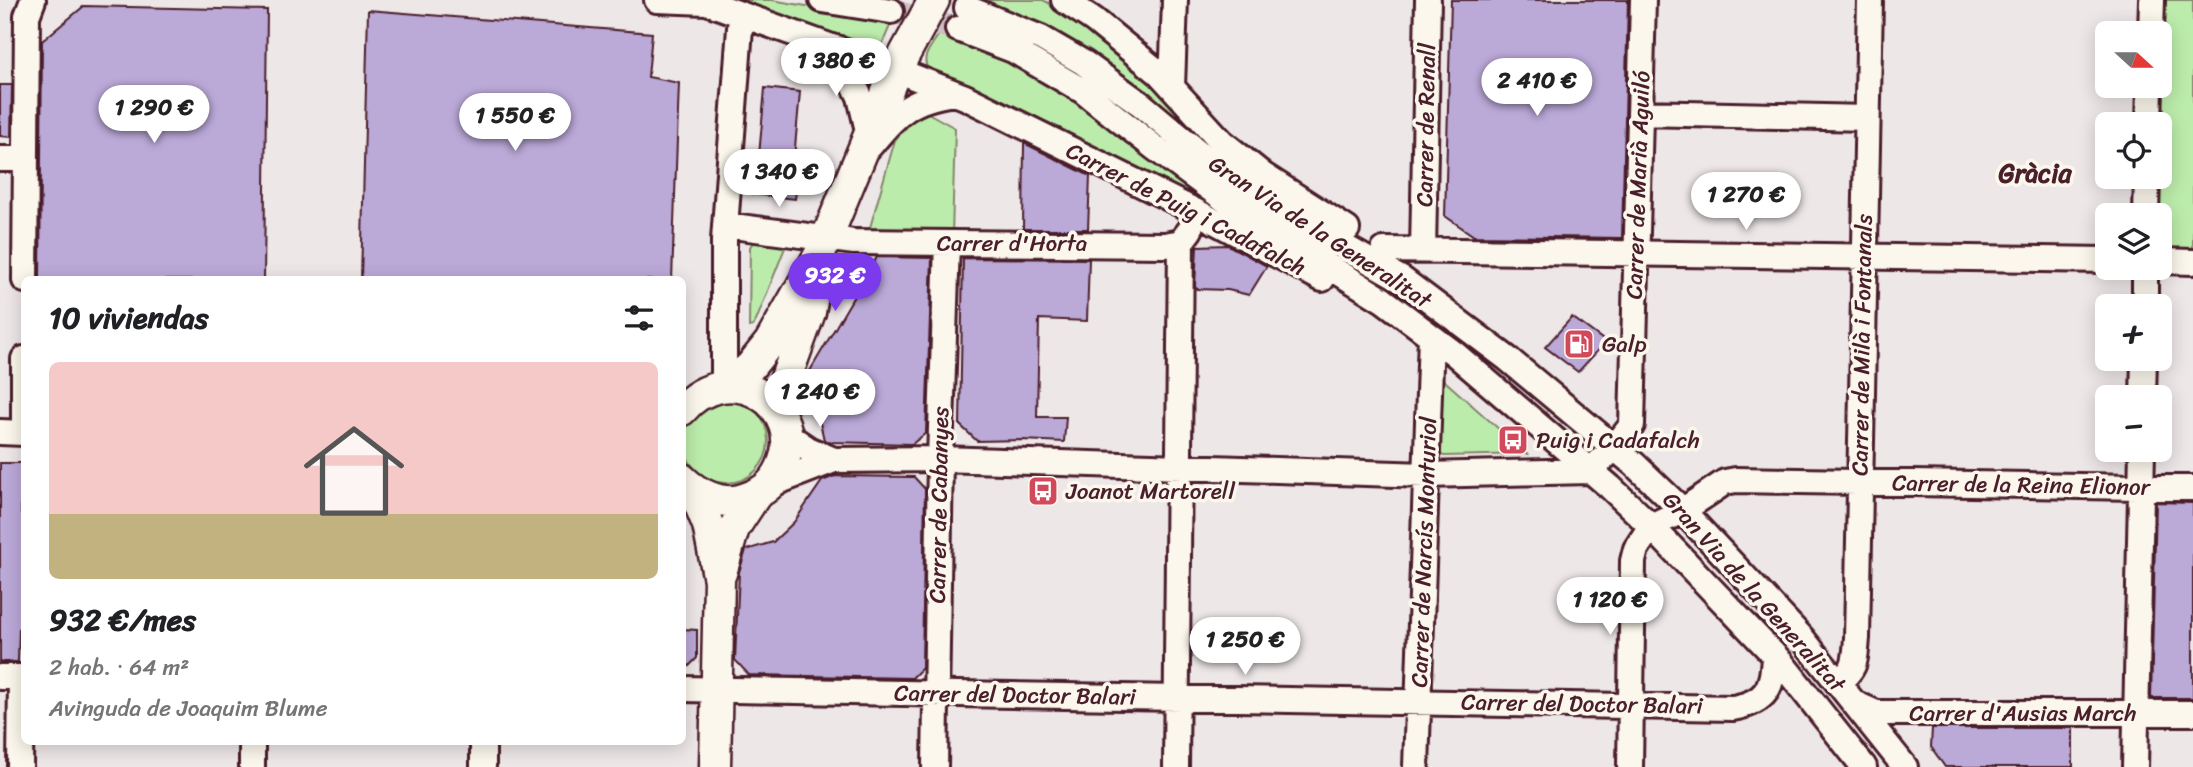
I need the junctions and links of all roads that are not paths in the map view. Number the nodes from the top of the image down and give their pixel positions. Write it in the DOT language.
graph roads {
  1 [pos="33,0"];
  2 [pos="657,0"];
  3 [pos="822,0"];
  4 [pos="934,0"];
  5 [pos="1064,0"];
  6 [pos="1175,0"];
  7 [pos="1428,0"];
  8 [pos="1643,0"];
  9 [pos="1870,0"];
  10 [pos="2152,0"];
  11 [pos="704,1"];
  12 [pos="891,11"];
  13 [pos="741,15"];
  14 [pos="2151,21"];
  15 [pos="837,48"];
  16 [pos="896,69"];
  17 [pos="1172,88"];
  18 [pos="954,93"];
  19 [pos="1640,113"];
  20 [pos="1867,118"];
  21 [pos="864,147"];
  22 [pos="0,159"];
  23 [pos="26,159"];
  24 [pos="1199,214"];
  25 [pos="725,225"];
  26 [pos="947,243"];
  27 [pos="1173,244"];
  28 [pos="824,246"];
  29 [pos="1384,250"];
  30 [pos="1423,250"];
  31 [pos="1637,254"];
  32 [pos="1864,257"];
  33 [pos="2095,260"];
  34 [pos="2172,261"];
  35 [pos="2193,262"];
  36 [pos="25,276"];
  37 [pos="1456,321"];
  38 [pos="1424,330"];
  39 [pos="727,385"];
  40 [pos="686,406"];
  41 [pos="781,421"];
  42 [pos="0,432"];
  43 [pos="21,433"];
  44 [pos="1614,448"];
  45 [pos="834,460"];
  46 [pos="940,460"];
  47 [pos="2142,462"];
  48 [pos="1180,467"];
  49 [pos="1590,471"];
  50 [pos="1426,475"];
  51 [pos="1860,481"];
  52 [pos="687,483"];
  53 [pos="2142,487"];
  54 [pos="2193,488"];
  55 [pos="765,489"];
  56 [pos="1682,511"];
  57 [pos="1651,526"];
  58 [pos="719,580"];
  59 [pos="1774,654"];
  60 [pos="15,677"];
  61 [pos="1838,682"];
  62 [pos="686,689"];
  63 [pos="717,690"];
  64 [pos="935,692"];
  65 [pos="1178,699"];
  66 [pos="1418,700"];
  67 [pos="1855,703"];
  68 [pos="1631,704"];
  69 [pos="2137,712"];
  70 [pos="2193,713"];
  71 [pos="253,745"];
  72 [pos="483,745"];
  73 [pos="20,767"];
  74 [pos="252,767"];
  75 [pos="483,767"];
  76 [pos="715,767"];
  77 [pos="935,767"];
  78 [pos="1176,767"];
  79 [pos="1416,767"];
  80 [pos="1630,767"];
  81 [pos="1864,767"];
  82 [pos="1905,767"];
  83 [pos="2135,767"];
  1 -- 23 [label="street"];
  2 -- 11 [label="street, Carrer de Puig i Cadafalch"];
  3 -- 12 [label="street"];
  4 -- 16 [label="main road"];
  5 -- 17 [label="street"];
  6 -- 17 [label="street"];
  7 -- 30 [label="street, Carrer de Renall"];
  8 -- 19 [label="street, Carrer de Marià Aguiló"];
  9 -- 20 [label="street, Carrer de Milà i Fontanals"];
  10 -- 14 [label="street"];
  11 -- 13 [label="street, Carrer de Puig i Cadafalch"];
  13 -- 15 [label="street, Carrer de Puig i Cadafalch"];
  13 -- 25 [label="street"];
  15 -- 16 [label="street, Carrer de Puig i Cadafalch"];
  15 -- 21 [label="street"];
  16 -- 18 [label="street, Carrer de Puig i Cadafalch"];
  16 -- 21 [label="main road"];
  17 -- 29 [label="street"];
  18 -- 21 [label="street"];
  18 -- 24 [label="street, Carrer de Puig i Cadafalch"];
  19 -- 20 [label="street"];
  19 -- 31 [label="street, Carrer de Marià Aguiló"];
  20 -- 32 [label="street, Carrer de Milà i Fontanals"];
  21 -- 28 [label="main road"];
  22 -- 23 [label="street"];
  23 -- 36 [label="street"];
  24 -- 27 [label="street"];
  24 -- 38 [label="street, Carrer de Puig i Cadafalch"];
  25 -- 28 [label="street, Carrer d'Horta"];
  25 -- 39 [label="street"];
  26 -- 27 [label="street, Carrer d'Horta"];
  26 -- 28 [label="street, Carrer d'Horta"];
  26 -- 46 [label="street, Carrer de Cabanyes"];
  27 -- 48 [label="street"];
  28 -- 39 [label="main road"];
  28 -- 41 [label="main road"];
  29 -- 30 [label="street"];
  29 -- 37 [label="street"];
  30 -- 31 [label="street"];
  31 -- 32 [label="street"];
  31 -- 44 [label="street, Carrer de Marià Aguiló"];
  32 -- 33 [label="street"];
  32 -- 51 [label="street, Carrer de Milà i Fontanals"];
  34 -- 35 [label="street"];
  37 -- 38 [label="street, Gran Via de la Generalitat"];
  37 -- 44 [label="street, Gran Via de la Generalitat"];
  38 -- 49 [label="street, Gran Via de la Generalitat"];
  38 -- 50 [label="street, Carrer de Narcís Monturiol"];
  39 -- 40 [label="main road"];
  39 -- 41 [label="main road"];
  41 -- 45 [label="street"];
  41 -- 55 [label="main road"];
  42 -- 43 [label="street"];
  44 -- 49 [label="street, Carrer de Marià Aguiló"];
  44 -- 56 [label="street, Gran Via de la Generalitat"];
  45 -- 46 [label="street"];
  45 -- 55 [label="street"];
  46 -- 48 [label="street"];
  46 -- 64 [label="street, Carrer de Cabanyes"];
  47 -- 53 [label="street"];
  48 -- 50 [label="street"];
  48 -- 65 [label="street"];
  49 -- 50 [label="street"];
  49 -- 57 [label="street, Gran Via de la Generalitat"];
  50 -- 66 [label="street, Carrer de Narcís Monturiol"];
  51 -- 53 [label="street, Carrer de la Reina Elionor"];
  51 -- 56 [label="street, Carrer de la Reina Elionor"];
  51 -- 61 [label="street, Carrer de Milà i Fontanals"];
  52 -- 55 [label="main road"];
  52 -- 58 [label="main road"];
  53 -- 54 [label="street, Carrer de la Reina Elionor"];
  53 -- 69 [label="street"];
  55 -- 58 [label="main road"];
  56 -- 57 [label="street, Carrer de la Reina Elionor"];
  56 -- 61 [label="street, Gran Via de la Generalitat"];
  57 -- 59 [label="street, Gran Via de la Generalitat"];
  57 -- 68 [label="street"];
  58 -- 63 [label="main road"];
  59 -- 68 [label="street, Carrer del Doctor Balari"];
  59 -- 81 [label="street, Gran Via de la Generalitat"];
  60 -- 73 [label="street"];
  61 -- 67 [label="street, Gran Via de la Generalitat"];
  62 -- 63 [label="street, Carrer del Doctor Balari"];
  63 -- 64 [label="street, Carrer del Doctor Balari"];
  63 -- 76 [label="main road"];
  64 -- 65 [label="street, Carrer del Doctor Balari"];
  64 -- 77 [label="street, Carrer de Cabanyes"];
  65 -- 66 [label="street, Carrer del Doctor Balari"];
  65 -- 78 [label="street"];
  66 -- 68 [label="street, Carrer del Doctor Balari"];
  66 -- 79 [label="street, Carrer de Narcís Monturiol"];
  67 -- 69 [label="street, Carrer d'Ausias March"];
  67 -- 82 [label="street, Gran Via de la Generalitat"];
  68 -- 80 [label="street"];
  69 -- 70 [label="street, Carrer d'Ausias March"];
  69 -- 83 [label="street"];
  71 -- 74 [label="street"];
  72 -- 75 [label="street"];
}
